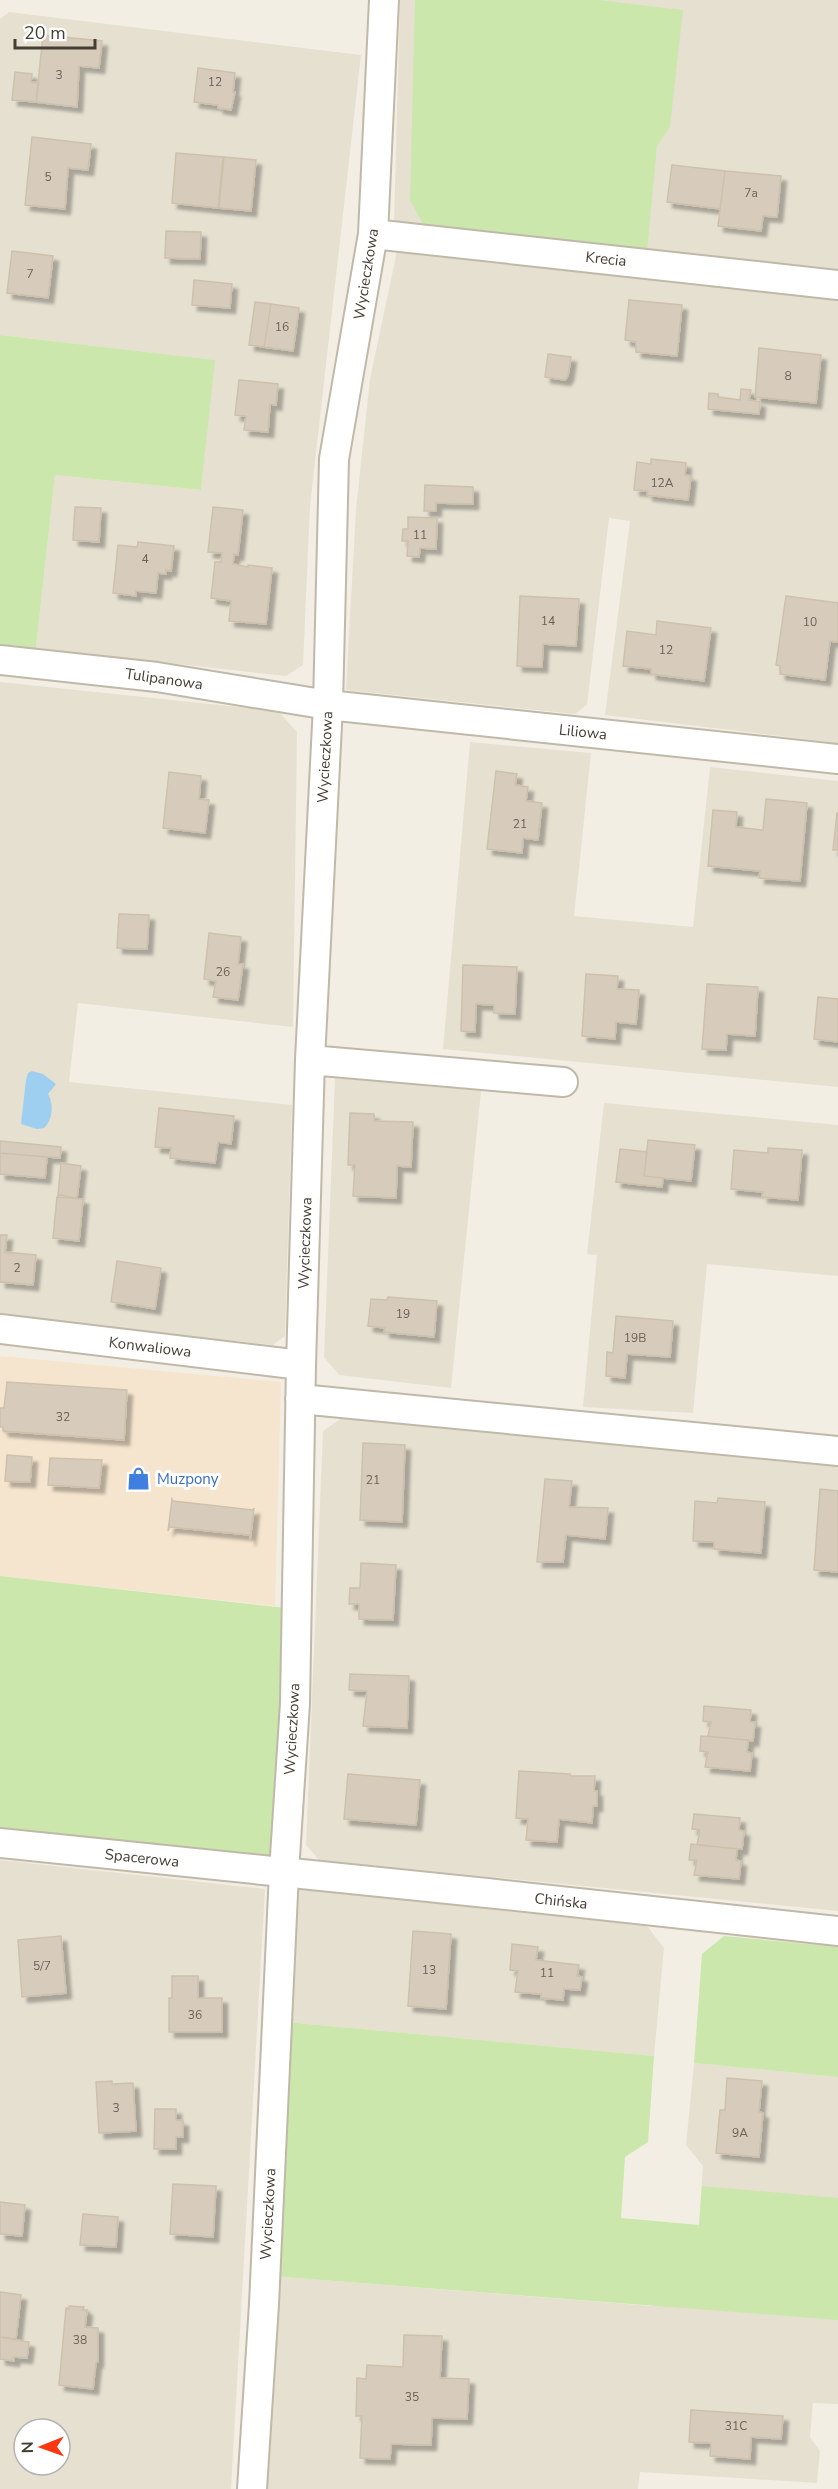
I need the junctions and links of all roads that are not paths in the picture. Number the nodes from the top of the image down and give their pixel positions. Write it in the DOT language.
graph roads {
  1 [pos="384,0"];
  2 [pos="373,234"];
  3 [pos="838,285"];
  4 [pos="0,660"];
  5 [pos="328,705"];
  6 [pos="838,759"];
  7 [pos="310,1060"];
  8 [pos="563,1082"];
  9 [pos="0,1329"];
  10 [pos="301,1365"];
  11 [pos="300,1399"];
  12 [pos="838,1451"];
  13 [pos="0,1843"];
  14 [pos="284,1872"];
  15 [pos="838,1932"];
  16 [pos="252,2489"];
  1 -- 2 [label="street, Wycieczkowa"];
  2 -- 3 [label="street, Krecia"];
  2 -- 5 [label="street, Wycieczkowa"];
  4 -- 5 [label="street, Tulipanowa"];
  5 -- 6 [label="street, Liliowa"];
  5 -- 7 [label="street, Wycieczkowa"];
  7 -- 8 [label="street"];
  7 -- 10 [label="street, Wycieczkowa"];
  9 -- 10 [label="street, Konwaliowa"];
  10 -- 11 [label="street, Wycieczkowa"];
  11 -- 12 [label="street"];
  11 -- 14 [label="street, Wycieczkowa"];
  13 -- 14 [label="street, Spacerowa"];
  14 -- 15 [label="street, Chińska"];
  14 -- 16 [label="street, Wycieczkowa"];
}
